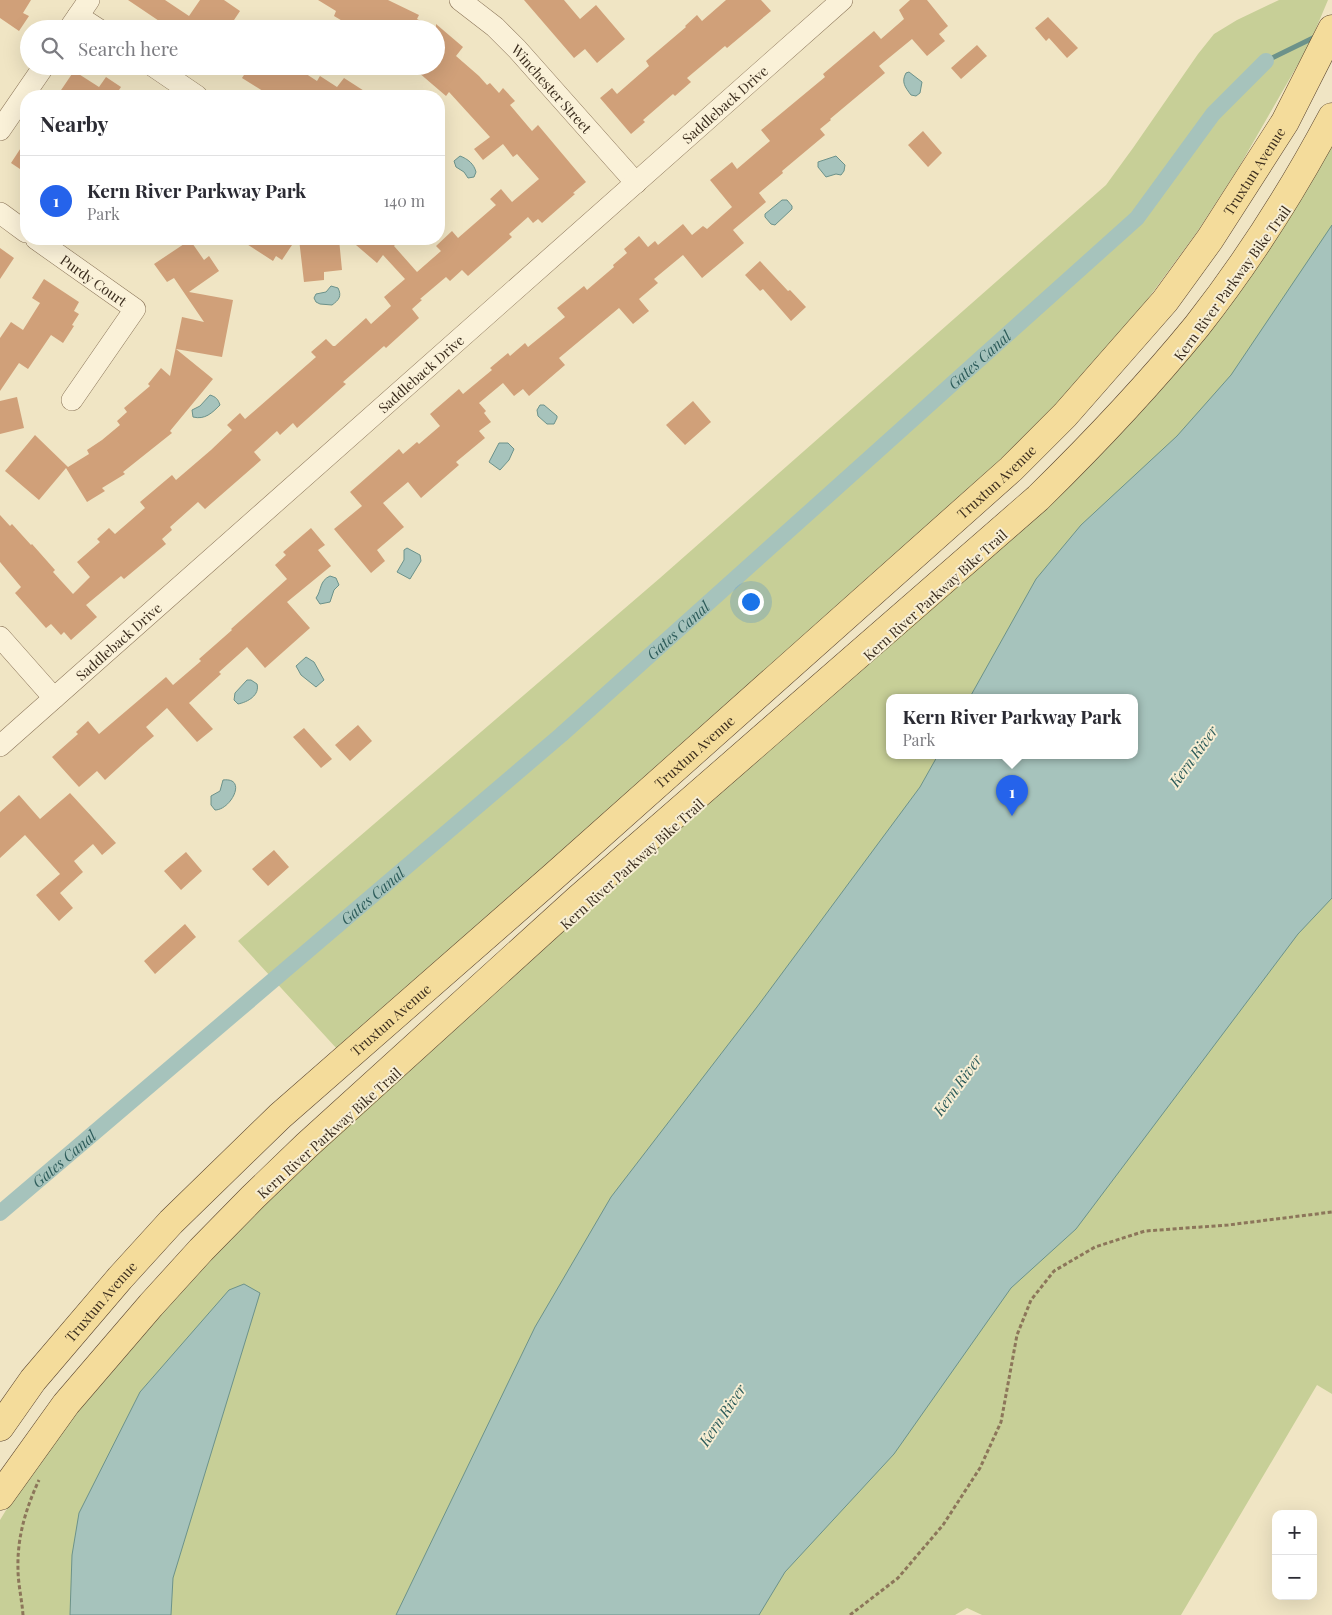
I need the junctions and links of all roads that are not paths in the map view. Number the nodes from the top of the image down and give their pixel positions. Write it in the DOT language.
graph roads {
  1 [pos="460,0"];
  2 [pos="842,0"];
  3 [pos="1332,29"];
  4 [pos="38,75"];
  5 [pos="166,75"];
  6 [pos="28,90"];
  7 [pos="188,90"];
  8 [pos="20,101"];
  9 [pos="1332,117"];
  10 [pos="0,130"];
  11 [pos="636,183"];
  12 [pos="0,213"];
  13 [pos="20,228"];
  14 [pos="45,245"];
  15 [pos="72,400"];
  16 [pos="0,636"];
  17 [pos="54,698"];
  18 [pos="0,746"];
  19 [pos="0,1427"];
  20 [pos="0,1496"];
  1 -- 11 [label="street, Winchester Street"];
  2 -- 11 [label="street, Saddleback Drive"];
  3 -- 19 [label="main road, Truxtun Avenue"];
  4 -- 6 [label="street"];
  5 -- 7 [label="street"];
  8 -- 10 [label="street"];
  9 -- 20 [label="main road"];
  11 -- 17 [label="street, Saddleback Drive"];
  12 -- 13 [label="street"];
  14 -- 15 [label="street, Purdy Court"];
  16 -- 17 [label="street"];
  17 -- 18 [label="street, Saddleback Drive"];
}
